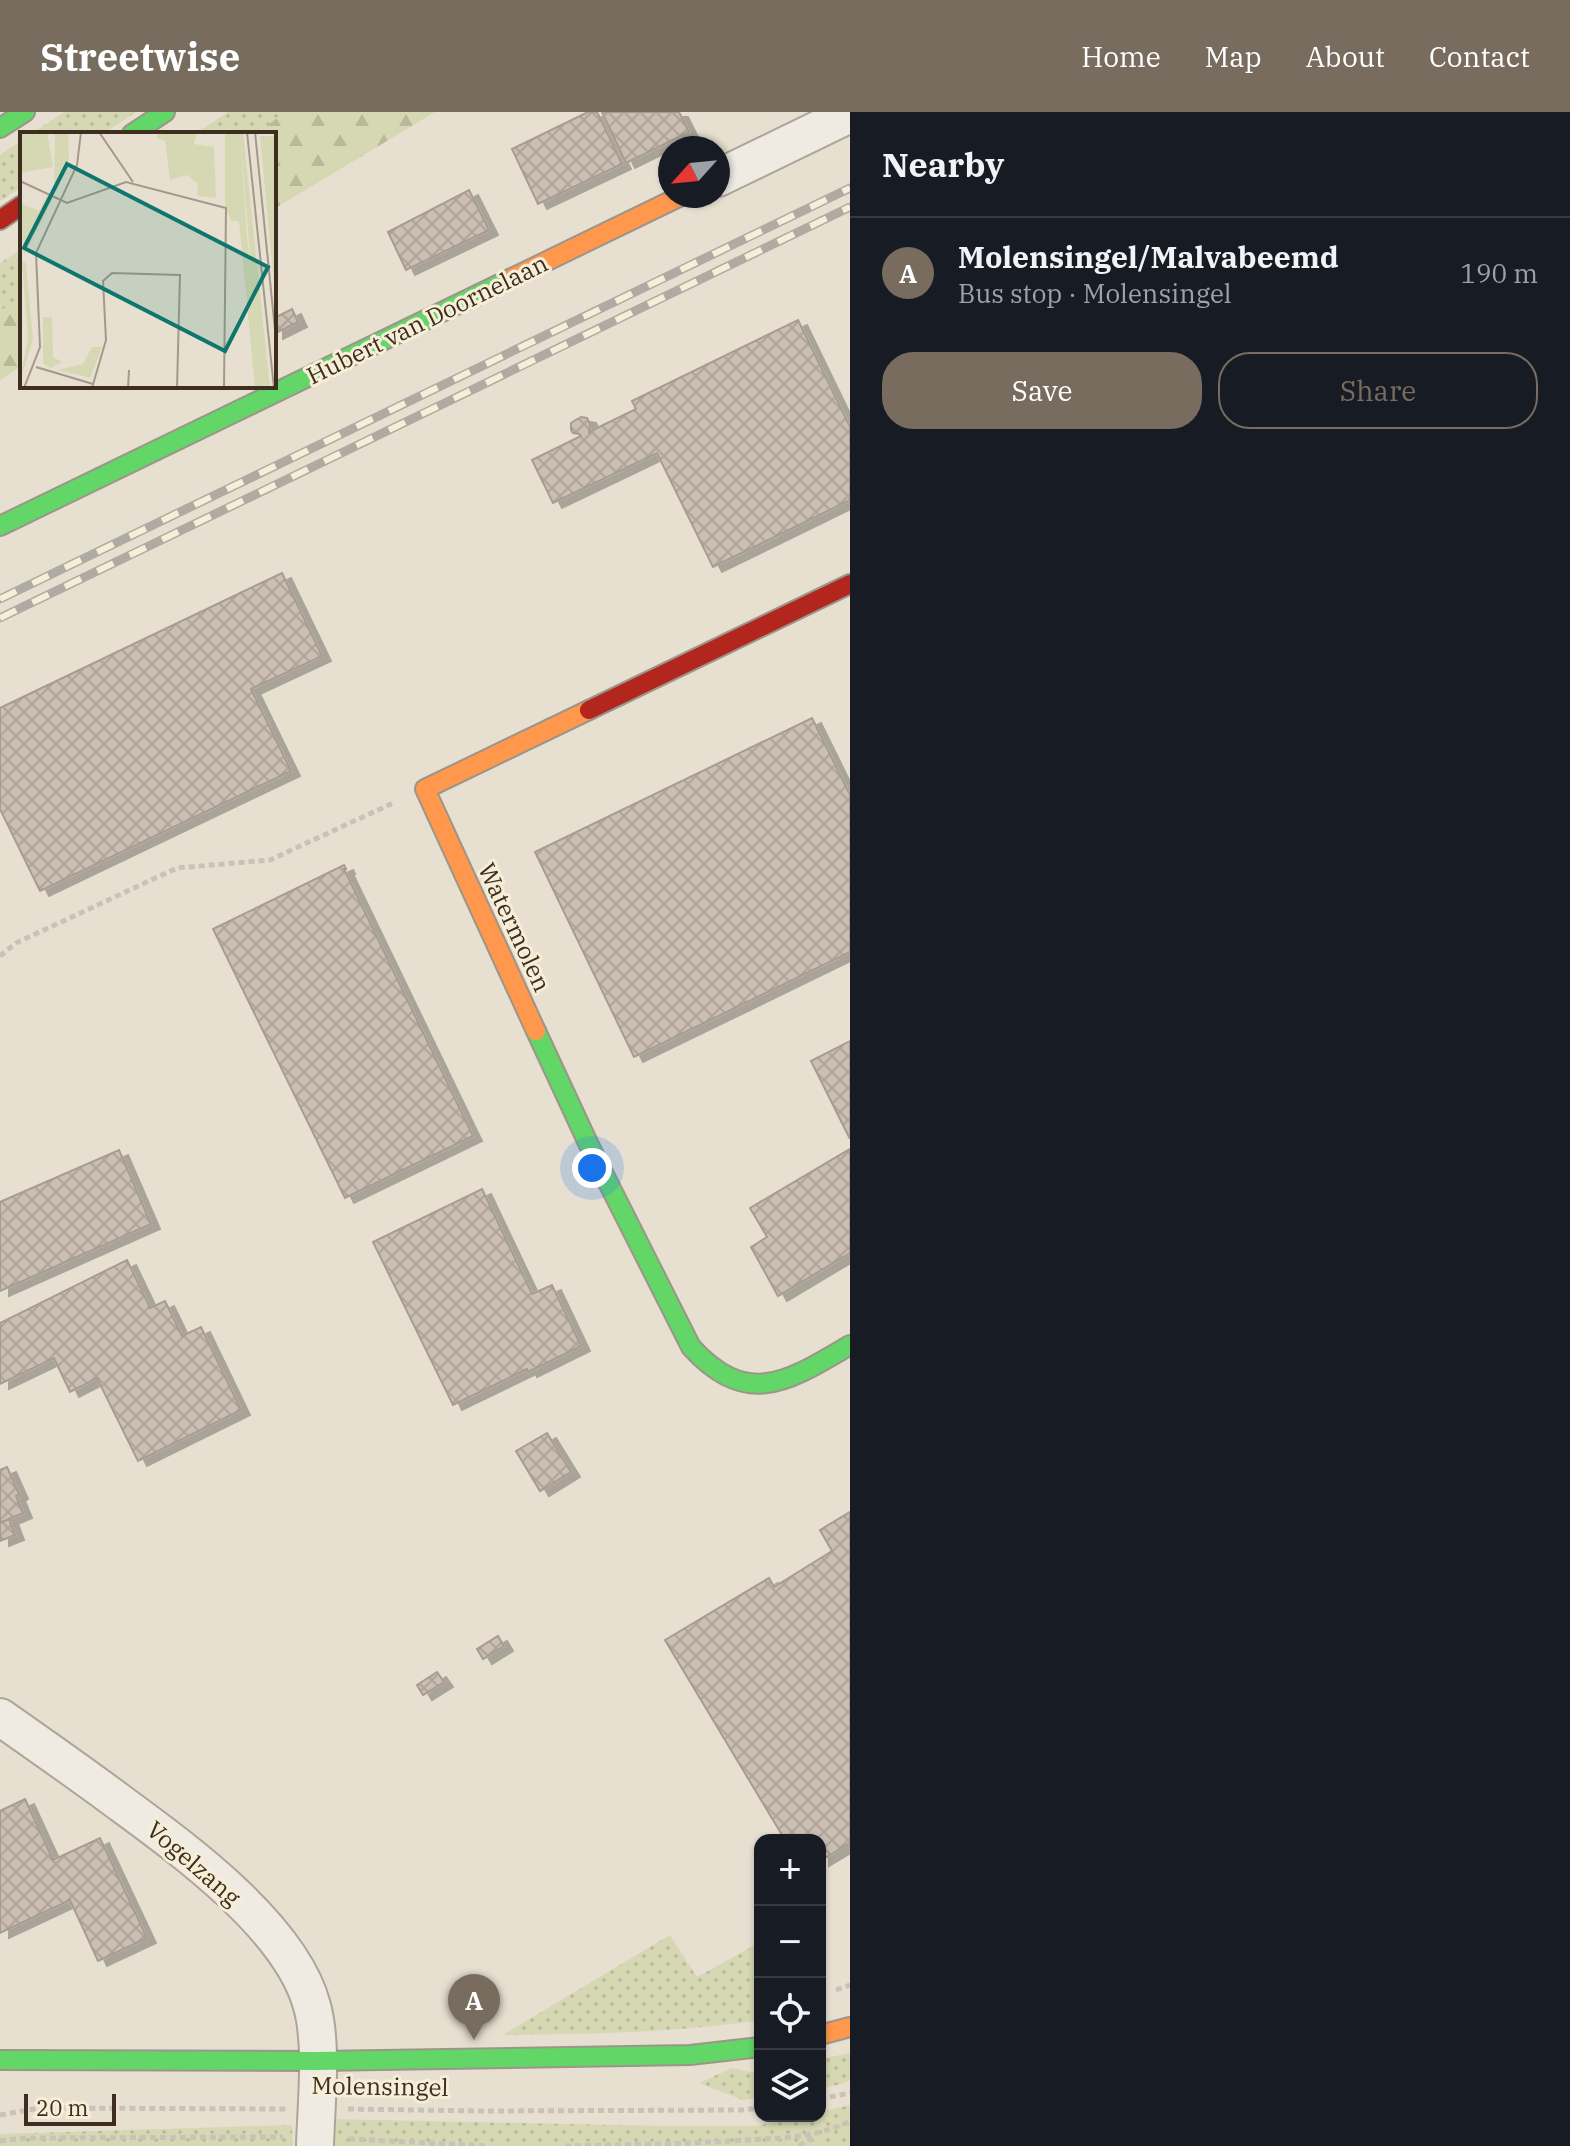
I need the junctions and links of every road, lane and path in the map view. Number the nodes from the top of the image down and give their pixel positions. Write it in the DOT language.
graph roads {
  1 [pos="25,112"];
  2 [pos="165,112"];
  3 [pos="850,114"];
  4 [pos="0,128"];
  5 [pos="135,132"];
  6 [pos="730,172"];
  7 [pos="20,206"];
  8 [pos="658,207"];
  9 [pos="0,220"];
  10 [pos="0,526"];
  11 [pos="850,584"];
  12 [pos="425,789"];
  13 [pos="0,956"];
  14 [pos="850,1345"];
  15 [pos="0,1717"];
  16 [pos="850,2027"];
  17 [pos="826,2033"];
  18 [pos="754,2048"];
  19 [pos="0,2060"];
  20 [pos="317,2061"];
  21 [pos="850,2093"];
  22 [pos="826,2098"];
  23 [pos="754,2109"];
  24 [pos="0,2115"];
  25 [pos="850,2121"];
  26 [pos="316,2130"];
  27 [pos="817,2134"];
  28 [pos="0,2141"];
  29 [pos="489,2146"];
  30 [pos="565,2146"];
  31 [pos="799,2146"];
  1 -- 4 [label="main road"];
  2 -- 5 [label="main road"];
  3 -- 6 [label="street"];
  7 -- 9 [label="main road"];
  8 -- 10 [label="main road, Hubert van Doornelaan"];
  11 -- 12 [label="main road"];
  12 -- 13 [label="path"];
  12 -- 14 [label="main road, Watermolen"];
  15 -- 20 [label="street, Vogelzang"];
  16 -- 17 [label="main road"];
  18 -- 20 [label="main road, Molensingel"];
  19 -- 20 [label="main road, Molensingel"];
  20 -- 26 [label="street, Vogelzang"];
  21 -- 22 [label="path"];
  23 -- 26 [label="path, Molensingel"];
  24 -- 26 [label="path, Molensingel"];
  25 -- 27 [label="path"];
  26 -- 28 [label="path"];
  26 -- 29 [label="path"];
  27 -- 30 [label="path"];
  27 -- 31 [label="path"];
}
